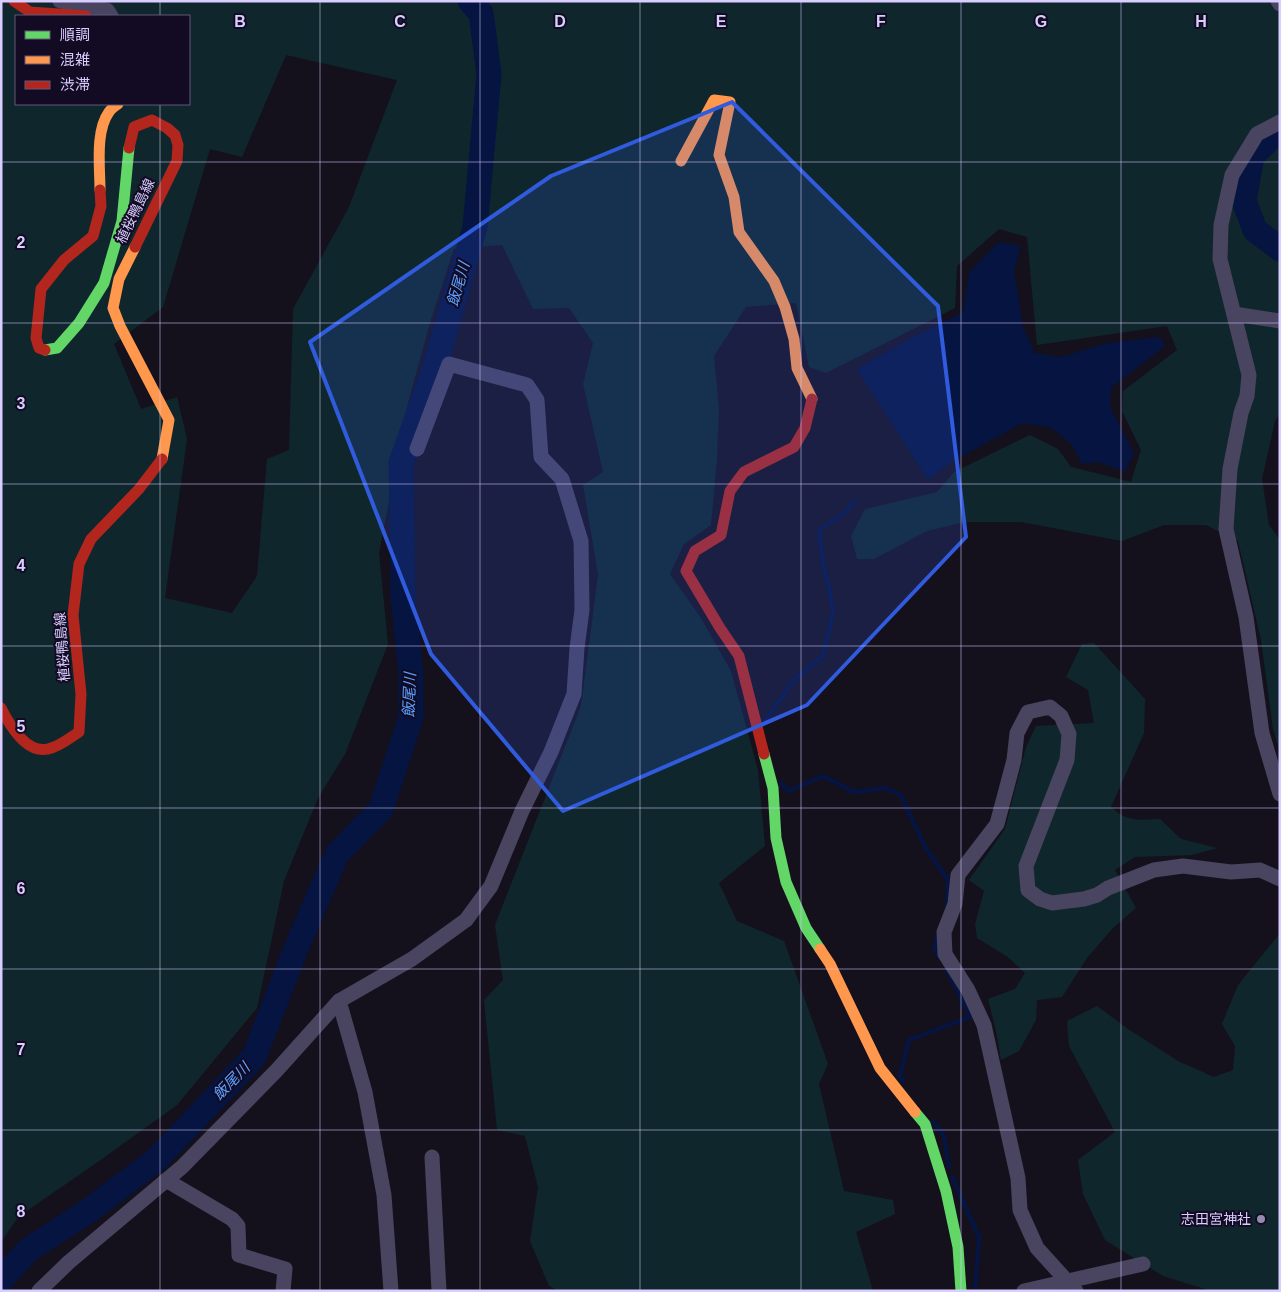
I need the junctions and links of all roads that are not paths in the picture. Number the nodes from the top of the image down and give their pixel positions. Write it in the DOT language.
graph roads {
  1 [pos="14,1"];
  2 [pos="60,1"];
  3 [pos="72,15"];
  4 [pos="110,15"];
  5 [pos="117,105"];
  6 [pos="1280,122"];
  7 [pos="680,161"];
  8 [pos="1234,314"];
  9 [pos="1280,321"];
  10 [pos="417,448"];
  11 [pos="1,708"];
  12 [pos="1280,794"];
  13 [pos="1280,879"];
  14 [pos="339,1001"];
  15 [pos="432,1157"];
  16 [pos="166,1180"];
  17 [pos="1143,1264"];
  18 [pos="1070,1286"];
  19 [pos="39,1291"];
  20 [pos="283,1291"];
  21 [pos="391,1291"];
  22 [pos="439,1291"];
  23 [pos="961,1291"];
  24 [pos="1024,1291"];
  1 -- 3 [label="street"];
  2 -- 4 [label="street"];
  5 -- 11 [label="street, 植桜鴨島線"];
  6 -- 8 [label="street"];
  7 -- 23 [label="street"];
  8 -- 9 [label="street"];
  8 -- 12 [label="street"];
  10 -- 14 [label="street"];
  13 -- 18 [label="street"];
  14 -- 16 [label="street"];
  14 -- 21 [label="street"];
  15 -- 22 [label="street"];
  16 -- 19 [label="street"];
  16 -- 20 [label="street"];
  17 -- 18 [label="street"];
  18 -- 24 [label="street"];
}
